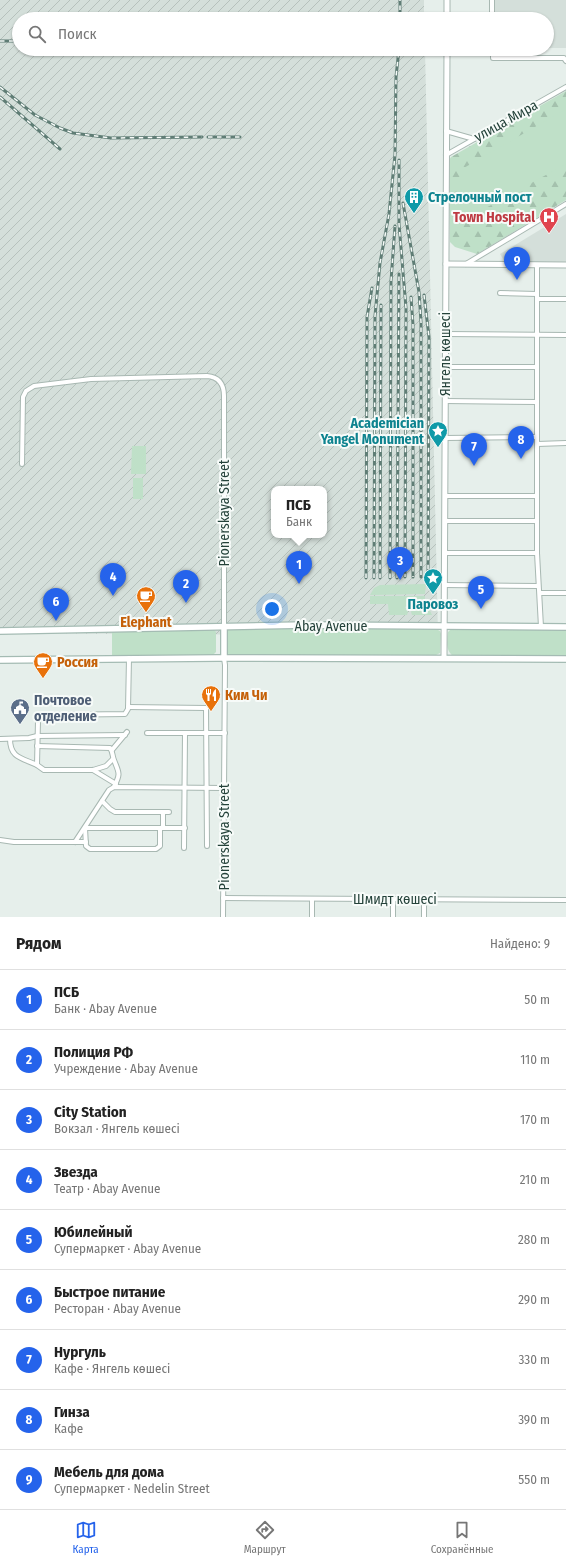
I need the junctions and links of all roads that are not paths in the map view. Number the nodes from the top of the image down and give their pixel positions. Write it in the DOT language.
graph roads {
  1 [pos="447,0"];
  2 [pos="492,0"];
  3 [pos="447,12"];
  4 [pos="492,12"];
  5 [pos="447,56"];
  6 [pos="493,56"];
  7 [pos="566,62"];
  8 [pos="566,88"];
  9 [pos="446,131"];
  10 [pos="474,139"];
  11 [pos="446,155"];
  12 [pos="566,204"];
  13 [pos="446,264"];
  14 [pos="466,264"];
  15 [pos="537,265"];
  16 [pos="566,265"];
  17 [pos="500,293"];
  18 [pos="537,294"];
  19 [pos="537,299"];
  20 [pos="566,299"];
  21 [pos="445,334"];
  22 [pos="537,335"];
  23 [pos="566,335"];
  24 [pos="445,367"];
  25 [pos="537,367"];
  26 [pos="445,401"];
  27 [pos="537,402"];
  28 [pos="537,437"];
  29 [pos="445,438"];
  30 [pos="537,444"];
  31 [pos="566,444"];
  32 [pos="22,464"];
  33 [pos="445,496"];
  34 [pos="537,496"];
  35 [pos="445,521"];
  36 [pos="537,521"];
  37 [pos="444,553"];
  38 [pos="537,553"];
  39 [pos="444,585"];
  40 [pos="538,586"];
  41 [pos="540,593"];
  42 [pos="566,593"];
  43 [pos="444,626"];
  44 [pos="224,627"];
  45 [pos="541,627"];
  46 [pos="566,627"];
  47 [pos="0,631"];
  48 [pos="129,658"];
  49 [pos="224,658"];
  50 [pos="444,658"];
  51 [pos="566,659"];
  52 [pos="0,660"];
  53 [pos="128,707"];
  54 [pos="147,733"];
  55 [pos="186,733"];
  56 [pos="206,733"];
  57 [pos="225,733"];
  58 [pos="37,736"];
  59 [pos="0,739"];
  60 [pos="10,740"];
  61 [pos="37,746"];
  62 [pos="112,750"];
  63 [pos="114,759"];
  64 [pos="37,765"];
  65 [pos="93,770"];
  66 [pos="115,785"];
  67 [pos="186,788"];
  68 [pos="206,788"];
  69 [pos="224,788"];
  70 [pos="102,801"];
  71 [pos="163,812"];
  72 [pos="169,812"];
  73 [pos="85,828"];
  74 [pos="161,828"];
  75 [pos="185,828"];
  76 [pos="0,840"];
  77 [pos="75,842"];
  78 [pos="86,842"];
  79 [pos="207,846"];
  80 [pos="184,848"];
  81 [pos="224,898"];
  82 [pos="312,899"];
  83 [pos="393,899"];
  84 [pos="424,900"];
  85 [pos="566,900"];
  86 [pos="223,917"];
  87 [pos="312,917"];
  88 [pos="392,917"];
  89 [pos="424,917"];
  1 -- 3 [label="street"];
  2 -- 4 [label="street"];
  5 -- 9 [label="street, Янгель көшесі"];
  6 -- 7 [label="street"];
  8 -- 10 [label="street, улица Мира"];
  9 -- 10 [label="street"];
  9 -- 11 [label="street, Янгель көшесі"];
  10 -- 11 [label="street, улица Мира"];
  11 -- 13 [label="street, Янгель көшесі"];
  12 -- 14 [label="street"];
  13 -- 14 [label="street"];
  13 -- 21 [label="street, Янгель көшесі"];
  14 -- 15 [label="street"];
  15 -- 16 [label="street"];
  15 -- 18 [label="street"];
  17 -- 18 [label="street"];
  18 -- 19 [label="street"];
  19 -- 20 [label="street"];
  19 -- 22 [label="street"];
  21 -- 22 [label="street"];
  21 -- 24 [label="street, Янгель көшесі"];
  22 -- 23 [label="street"];
  22 -- 25 [label="street"];
  24 -- 25 [label="street"];
  24 -- 26 [label="street, Янгель көшесі"];
  25 -- 27 [label="street"];
  26 -- 27 [label="street"];
  26 -- 29 [label="street, Янгель көшесі"];
  27 -- 28 [label="street"];
  28 -- 29 [label="street"];
  28 -- 30 [label="street"];
  29 -- 33 [label="street, Янгель көшесі"];
  30 -- 31 [label="street"];
  30 -- 34 [label="street"];
  32 -- 44 [label="street, Pionerskaya Street"];
  33 -- 34 [label="street"];
  33 -- 35 [label="street, Янгель көшесі"];
  34 -- 36 [label="street"];
  35 -- 36 [label="street"];
  35 -- 37 [label="street, Янгель көшесі"];
  36 -- 38 [label="street"];
  37 -- 38 [label="street"];
  37 -- 39 [label="street, Янгель көшесі"];
  38 -- 40 [label="street"];
  39 -- 40 [label="street"];
  39 -- 43 [label="street, Янгель көшесі"];
  40 -- 41 [label="street"];
  41 -- 42 [label="street"];
  41 -- 45 [label="street"];
  43 -- 44 [label="main road, Abay Avenue"];
  43 -- 45 [label="main road, Abay Avenue"];
  43 -- 50 [label="street, Янгель көшесі"];
  44 -- 47 [label="main road, Abay Avenue"];
  44 -- 49 [label="main road, Pionerskaya Street"];
  45 -- 46 [label="main road, Abay Avenue"];
  48 -- 49 [label="main road"];
  48 -- 52 [label="main road"];
  48 -- 53 [label="street"];
  49 -- 50 [label="main road"];
  49 -- 57 [label="street, Pionerskaya Street"];
  50 -- 51 [label="main road"];
  53 -- 56 [label="street"];
  53 -- 58 [label="street"];
  54 -- 55 [label="street"];
  55 -- 56 [label="street"];
  55 -- 67 [label="street"];
  56 -- 57 [label="street"];
  56 -- 68 [label="street"];
  57 -- 69 [label="street, Pionerskaya Street"];
  58 -- 60 [label="street"];
  58 -- 61 [label="street"];
  58 -- 62 [label="street"];
  59 -- 60 [label="street"];
  60 -- 64 [label="street"];
  61 -- 62 [label="street"];
  61 -- 64 [label="street"];
  62 -- 63 [label="street"];
  63 -- 65 [label="street"];
  63 -- 66 [label="street"];
  64 -- 65 [label="street"];
  65 -- 66 [label="street"];
  66 -- 67 [label="street"];
  66 -- 70 [label="street"];
  67 -- 68 [label="street"];
  67 -- 75 [label="street"];
  68 -- 69 [label="street"];
  68 -- 79 [label="street"];
  69 -- 81 [label="street, Pionerskaya Street"];
  70 -- 71 [label="street"];
  70 -- 73 [label="street"];
  71 -- 72 [label="street"];
  71 -- 74 [label="street"];
  73 -- 74 [label="street"];
  73 -- 77 [label="street"];
  73 -- 78 [label="street"];
  74 -- 75 [label="street"];
  74 -- 78 [label="street"];
  75 -- 80 [label="street"];
  76 -- 77 [label="street"];
  77 -- 78 [label="street"];
  81 -- 82 [label="street, Шмидт көшесі"];
  81 -- 86 [label="street, Pionerskaya Street"];
  82 -- 83 [label="street, Шмидт көшесі"];
  82 -- 87 [label="street"];
  83 -- 84 [label="street, Шмидт көшесі"];
  83 -- 88 [label="street"];
  84 -- 85 [label="street, Шмидт көшесі"];
  84 -- 89 [label="street"];
}
